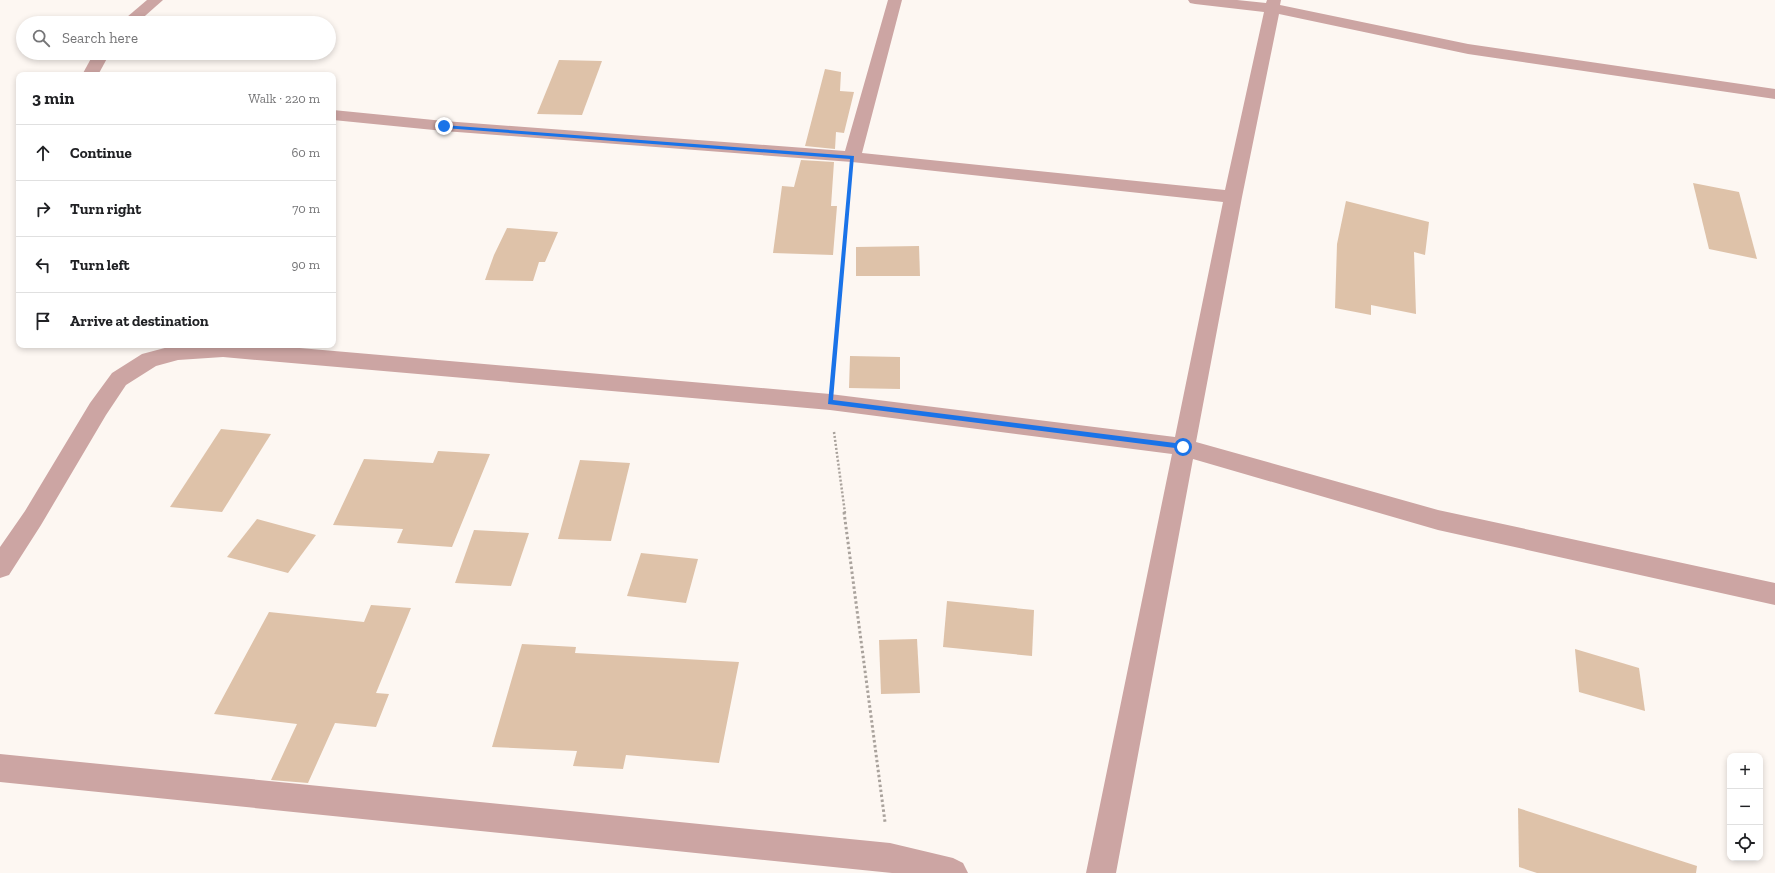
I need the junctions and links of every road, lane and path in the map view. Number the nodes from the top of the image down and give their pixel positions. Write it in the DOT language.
graph roads {
  1 [pos="156,0"];
  2 [pos="895,0"];
  3 [pos="1195,0"];
  4 [pos="1273,4"];
  5 [pos="137,16"];
  6 [pos="98,60"];
  7 [pos="92,72"];
  8 [pos="1775,94"];
  9 [pos="336,115"];
  10 [pos="852,157"];
  11 [pos="1233,197"];
  12 [pos="830,402"];
  13 [pos="1183,447"];
  14 [pos="0,568"];
  15 [pos="1775,594"];
  16 [pos="0,768"];
  17 [pos="890,858"];
  18 [pos="953,873"];
  19 [pos="1101,873"];
  1 -- 5 [label="street"];
  2 -- 10 [label="street"];
  3 -- 4 [label="street"];
  4 -- 8 [label="street"];
  4 -- 11 [label="street"];
  6 -- 7 [label="street"];
  9 -- 10 [label="street"];
  10 -- 11 [label="street"];
  10 -- 12 [label="path"];
  11 -- 13 [label="street"];
  12 -- 13 [label="street"];
  12 -- 14 [label="street"];
  12 -- 17 [label="path"];
  13 -- 15 [label="street"];
  13 -- 19 [label="street"];
  16 -- 17 [label="street"];
  17 -- 18 [label="street"];
}
